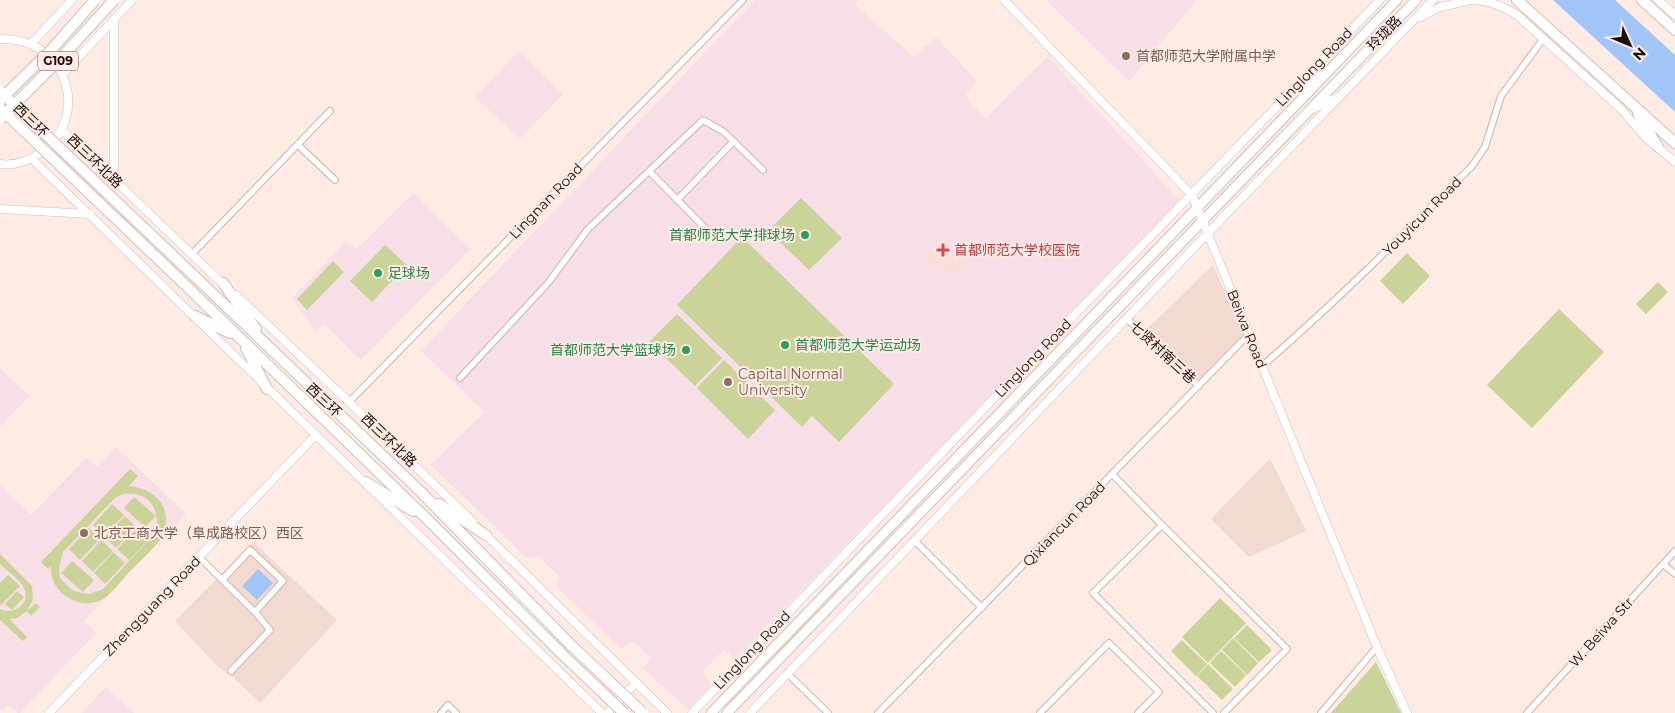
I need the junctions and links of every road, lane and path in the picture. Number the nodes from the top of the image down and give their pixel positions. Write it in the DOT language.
graph roads {
  1 [pos="72,0"];
  2 [pos="96,0"];
  3 [pos="114,0"];
  4 [pos="132,0"];
  5 [pos="743,0"];
  6 [pos="1004,0"];
  7 [pos="1380,0"];
  8 [pos="1397,0"];
  9 [pos="1416,0"];
  10 [pos="1433,0"];
  11 [pos="1469,0"];
  12 [pos="1517,0"];
  13 [pos="1642,0"];
  14 [pos="1658,0"];
  15 [pos="1675,15"];
  16 [pos="114,20"];
  17 [pos="1414,20"];
  18 [pos="1675,30"];
  19 [pos="0,39"];
  20 [pos="1543,39"];
  21 [pos="31,44"];
  22 [pos="1326,54"];
  23 [pos="63,74"];
  24 [pos="0,91"];
  25 [pos="1304,96"];
  26 [pos="1340,96"];
  27 [pos="0,100"];
  28 [pos="1632,104"];
  29 [pos="0,108"];
  30 [pos="1308,111"];
  31 [pos="330,112"];
  32 [pos="0,119"];
  33 [pos="62,130"];
  34 [pos="734,141"];
  35 [pos="1675,143"];
  36 [pos="298,145"];
  37 [pos="1658,147"];
  38 [pos="32,159"];
  39 [pos="1675,162"];
  40 [pos="0,164"];
  41 [pos="763,170"];
  42 [pos="649,171"];
  43 [pos="114,179"];
  44 [pos="335,180"];
  45 [pos="1192,195"];
  46 [pos="677,200"];
  47 [pos="1198,208"];
  48 [pos="0,209"];
  49 [pos="90,214"];
  50 [pos="1203,220"];
  51 [pos="706,229"];
  52 [pos="1208,233"];
  53 [pos="192,254"];
  54 [pos="223,283"];
  55 [pos="195,316"];
  56 [pos="1126,318"];
  57 [pos="1249,334"];
  58 [pos="241,339"];
  59 [pos="271,350"];
  60 [pos="1262,366"];
  61 [pos="460,378"];
  62 [pos="1199,386"];
  63 [pos="267,389"];
  64 [pos="349,402"];
  65 [pos="316,435"];
  66 [pos="1112,474"];
  67 [pos="366,482"];
  68 [pos="420,491"];
  69 [pos="429,521"];
  70 [pos="1162,525"];
  71 [pos="486,535"];
  72 [pos="914,540"];
  73 [pos="1675,551"];
  74 [pos="199,557"];
  75 [pos="1664,564"];
  76 [pos="1675,574"];
  77 [pos="222,580"];
  78 [pos="982,608"];
  79 [pos="255,612"];
  80 [pos="1378,647"];
  81 [pos="231,671"];
  82 [pos="787,673"];
  83 [pos="635,684"];
  84 [pos="49,713"];
  85 [pos="441,713"];
  86 [pos="456,713"];
  87 [pos="602,713"];
  88 [pos="607,713"];
  89 [pos="624,713"];
  90 [pos="643,713"];
  91 [pos="667,713"];
  92 [pos="692,713"];
  93 [pos="711,713"];
  94 [pos="727,713"];
  95 [pos="750,713"];
  96 [pos="828,713"];
  97 [pos="878,713"];
  98 [pos="1040,713"];
  99 [pos="1138,713"];
  100 [pos="1213,713"];
  101 [pos="1224,713"];
  102 [pos="1321,713"];
  103 [pos="1408,713"];
  104 [pos="1527,713"];
  1 -- 21 [label="street"];
  2 -- 27 [label="highway, G109, bridge"];
  3 -- 32 [label="highway, G109, bridge"];
  4 -- 16 [label="street"];
  5 -- 64 [label="street, Lingnan Road"];
  6 -- 45 [label="street, Beiwa Road"];
  7 -- 22 [label="street, Linglong Road"];
  8 -- 25 [label="main road, 玲珑路"];
  9 -- 30 [label="main road, 玲珑路"];
  10 -- 17 [label="street, 玲珑路"];
  11 -- 17 [label="street"];
  11 -- 20 [label="street, bridge"];
  12 -- 28 [label="highway"];
  13 -- 18 [label="highway"];
  14 -- 15 [label="street"];
  16 -- 23 [label="street"];
  16 -- 43 [label="street"];
  17 -- 26 [label="street"];
  19 -- 21 [label="street"];
  20 -- 37 [label="street"];
  20 -- 60 [label="street, Youyicun Road"];
  21 -- 23 [label="street"];
  22 -- 25 [label="street"];
  22 -- 45 [label="street, Linglong Road"];
  23 -- 33 [label="street"];
  24 -- 59 [label="highway, 西三环, bridge"];
  25 -- 47 [label="main road, Linglong Road"];
  26 -- 30 [label="street"];
  26 -- 52 [label="street"];
  28 -- 35 [label="highway"];
  28 -- 37 [label="highway"];
  29 -- 58 [label="highway, 西三环, bridge"];
  30 -- 50 [label="main road, Linglong Road"];
  31 -- 36 [label="street"];
  33 -- 38 [label="street"];
  33 -- 43 [label="street, 西三环北路"];
  34 -- 41 [label="street"];
  34 -- 42 [label="street"];
  34 -- 46 [label="street"];
  36 -- 44 [label="street"];
  36 -- 53 [label="street"];
  37 -- 39 [label="street"];
  38 -- 40 [label="street"];
  38 -- 49 [label="street"];
  42 -- 46 [label="street"];
  42 -- 61 [label="street"];
  43 -- 53 [label="street, 西三环北路"];
  45 -- 47 [label="street, Beiwa Road"];
  45 -- 92 [label="street, Linglong Road"];
  46 -- 51 [label="street"];
  47 -- 50 [label="street, Beiwa Road"];
  47 -- 93 [label="main road, Linglong Road"];
  48 -- 49 [label="street"];
  49 -- 55 [label="street"];
  50 -- 52 [label="street, Beiwa Road"];
  50 -- 94 [label="main road, Linglong Road"];
  52 -- 56 [label="street"];
  52 -- 57 [label="street, Beiwa Road"];
  53 -- 54 [label="street, 西三环北路"];
  54 -- 59 [label="highway"];
  54 -- 64 [label="street, 西三环北路"];
  55 -- 58 [label="highway"];
  55 -- 63 [label="street"];
  56 -- 62 [label="street, 七贤村南三巷"];
  56 -- 72 [label="street"];
  57 -- 60 [label="street, Beiwa Road"];
  57 -- 62 [label="street, Qixiancun Road"];
  58 -- 63 [label="highway"];
  58 -- 69 [label="highway, 西三环"];
  59 -- 68 [label="highway, 西三环"];
  60 -- 80 [label="street, Beiwa Road"];
  62 -- 66 [label="street, Qixiancun Road"];
  63 -- 65 [label="street"];
  64 -- 71 [label="street, 西三环北路"];
  65 -- 67 [label="street"];
  65 -- 74 [label="street, Zhengguang Road"];
  66 -- 70 [label="street"];
  66 -- 78 [label="street, Qixiancun Road"];
  67 -- 69 [label="highway"];
  67 -- 87 [label="street"];
  68 -- 71 [label="highway"];
  68 -- 90 [label="highway, 西三环, bridge"];
  69 -- 89 [label="highway, 西三环, bridge"];
  70 -- 100 [label="street"];
  70 -- 101 [label="street"];
  71 -- 83 [label="street, 西三环北路"];
  72 -- 78 [label="street"];
  72 -- 82 [label="street"];
  73 -- 75 [label="street, W. Beiwa Str"];
  74 -- 77 [label="street"];
  74 -- 84 [label="street, Zhengguang Road"];
  75 -- 76 [label="street"];
  75 -- 104 [label="street, W. Beiwa Str"];
  77 -- 79 [label="street"];
  77 -- 79 [label="street"];
  78 -- 97 [label="street, Qixiancun Road"];
  79 -- 81 [label="street"];
  80 -- 102 [label="street"];
  80 -- 103 [label="street, Beiwa Road"];
  82 -- 95 [label="street"];
  82 -- 96 [label="street"];
  83 -- 88 [label="street"];
  83 -- 91 [label="street, 西三环北路"];
  85 -- 86 [label="street"];
  98 -- 99 [label="street"];
}
